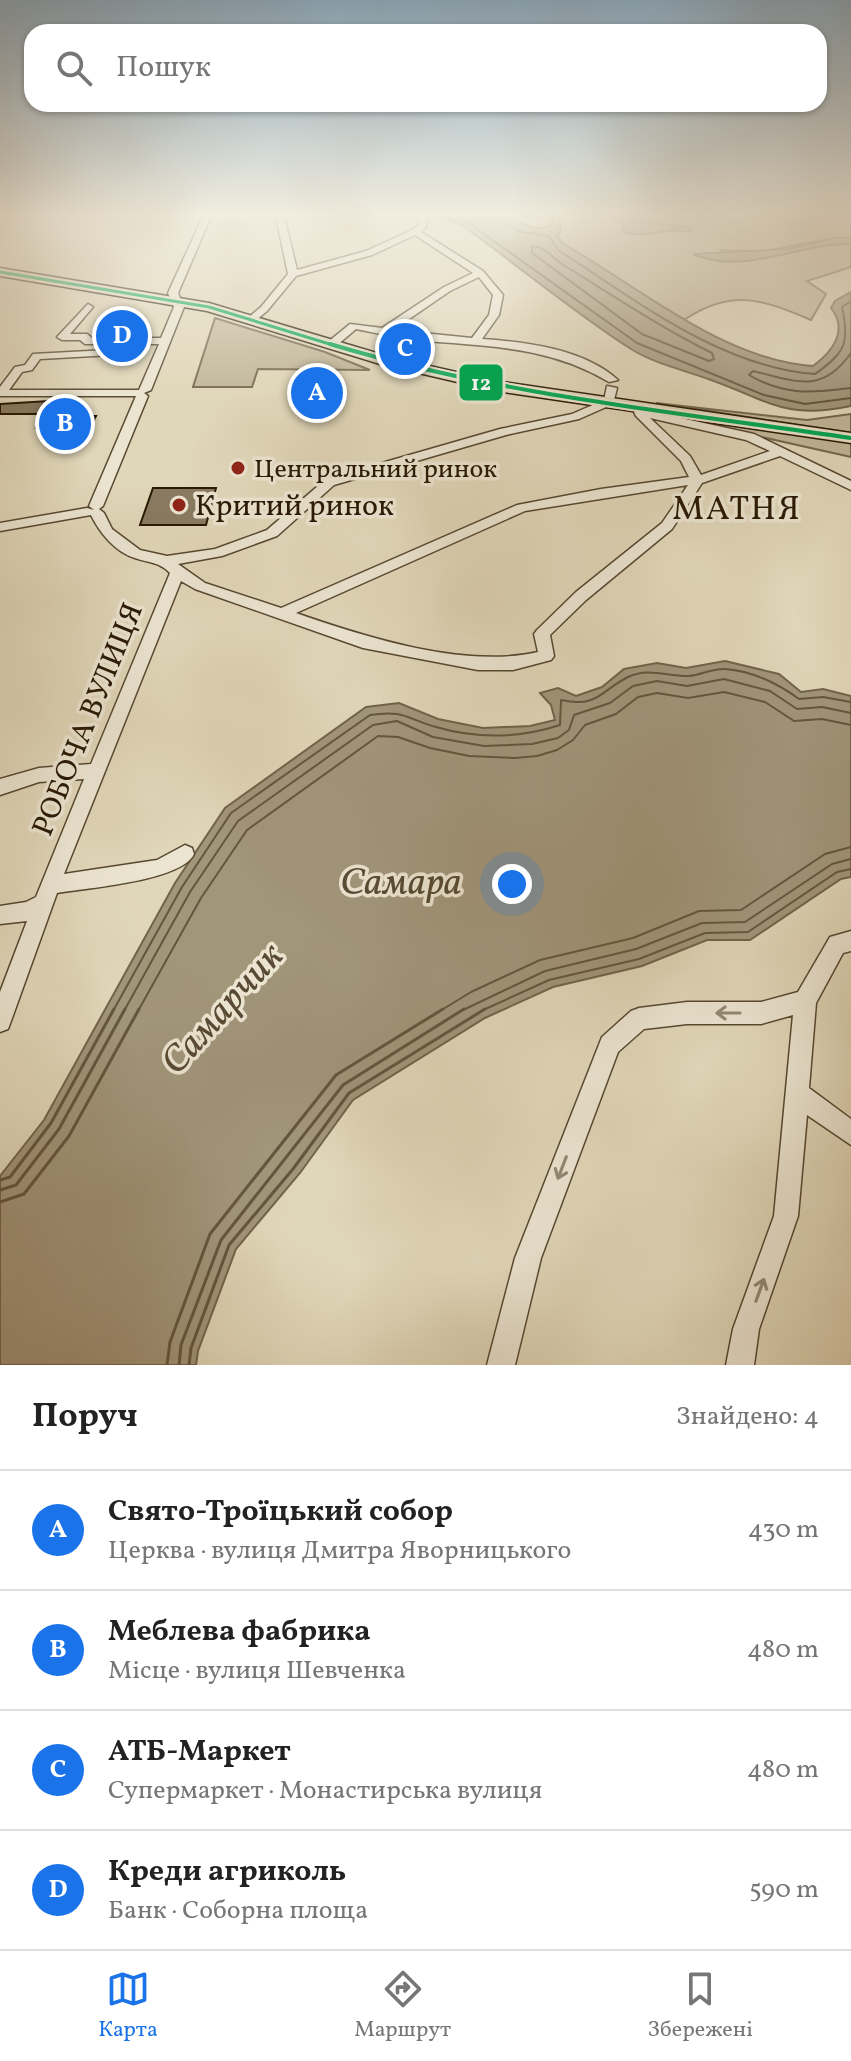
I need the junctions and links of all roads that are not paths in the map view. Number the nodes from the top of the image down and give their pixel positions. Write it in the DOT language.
graph roads {
  1 [pos="23,276"];
  2 [pos="181,276"];
  3 [pos="291,276"];
  4 [pos="474,276"];
  5 [pos="482,276"];
  6 [pos="175,300"];
  7 [pos="88,307"];
  8 [pos="252,319"];
  9 [pos="385,331"];
  10 [pos="166,341"];
  11 [pos="475,342"];
  12 [pos="332,344"];
  13 [pos="108,353"];
  14 [pos="3,390"];
  15 [pos="611,390"];
  16 [pos="142,393"];
  17 [pos="642,409"];
  18 [pos="851,438"];
  19 [pos="783,451"];
  20 [pos="697,480"];
  21 [pos="851,486"];
  22 [pos="93,510"];
  23 [pos="0,527"];
  24 [pos="172,566"];
  25 [pos="281,614"];
  26 [pos="96,771"];
  27 [pos="0,787"];
  28 [pos="185,854"];
  29 [pos="47,894"];
  30 [pos="0,915"];
  31 [pos="851,941"];
  32 [pos="805,1001"];
  33 [pos="0,1021"];
  34 [pos="799,1095"];
  35 [pos="851,1133"];
  36 [pos="501,1365"];
  37 [pos="740,1365"];
  1 -- 6 [label="highway"];
  2 -- 6 [label="street"];
  3 -- 8 [label="street"];
  4 -- 9 [label="street"];
  5 -- 11 [label="street"];
  6 -- 8 [label="highway"];
  6 -- 10 [label="street"];
  7 -- 10 [label="street"];
  8 -- 12 [label="highway"];
  9 -- 11 [label="street"];
  9 -- 12 [label="street"];
  10 -- 16 [label="street"];
  11 -- 15 [label="street"];
  12 -- 15 [label="highway"];
  13 -- 14 [label="street"];
  14 -- 16 [label="street"];
  15 -- 17 [label="highway"];
  15 -- 24 [label="street"];
  16 -- 22 [label="street"];
  17 -- 18 [label="highway"];
  17 -- 19 [label="street"];
  17 -- 20 [label="street"];
  19 -- 20 [label="street"];
  19 -- 21 [label="street"];
  20 -- 25 [label="street"];
  20 -- 25 [label="street"];
  22 -- 23 [label="street"];
  22 -- 24 [label="street"];
  24 -- 25 [label="street"];
  24 -- 26 [label="street, РОБОЧА ВУЛИЦЯ"];
  26 -- 27 [label="street"];
  26 -- 29 [label="street, РОБОЧА ВУЛИЦЯ"];
  28 -- 29 [label="street"];
  29 -- 30 [label="street"];
  29 -- 33 [label="street, РОБОЧА ВУЛИЦЯ"];
  31 -- 32 [label="street"];
  32 -- 34 [label="street"];
  32 -- 36 [label="street, one-way"];
  34 -- 35 [label="street"];
  37 -- 34 [label="street, one-way"];
}
